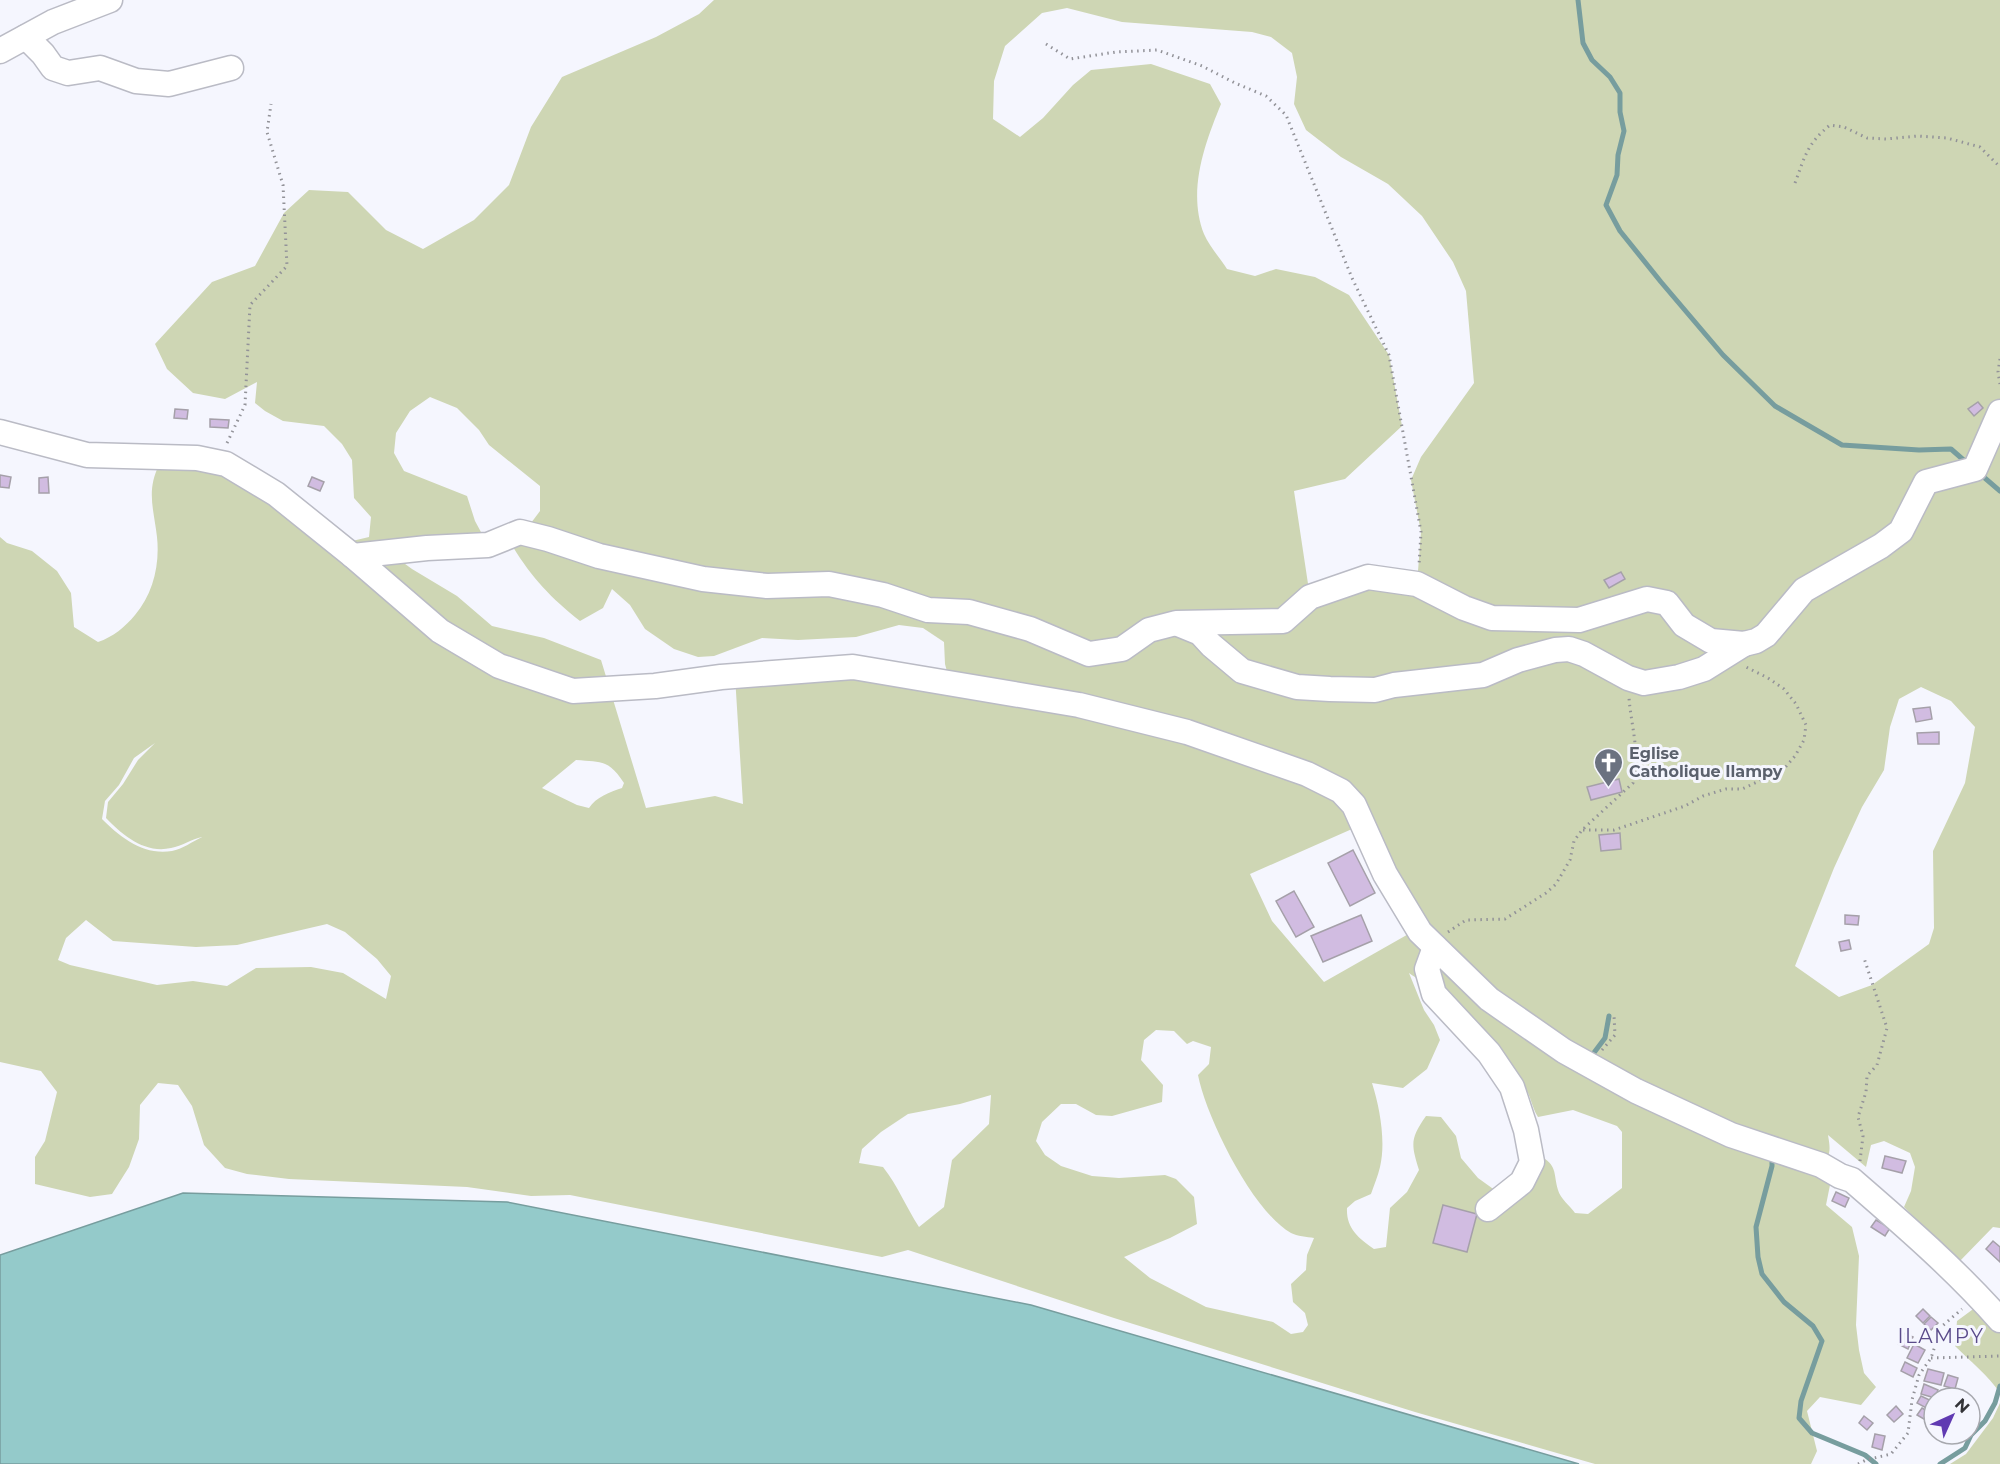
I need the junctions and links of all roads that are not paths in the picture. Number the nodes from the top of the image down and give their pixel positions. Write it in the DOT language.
graph roads {
  1 [pos="110,0"];
  2 [pos="26,37"];
  3 [pos="0,51"];
  4 [pos="231,68"];
  5 [pos="2000,412"];
  6 [pos="0,432"];
  7 [pos="353,556"];
  8 [pos="1176,623"];
  9 [pos="1737,649"];
  10 [pos="1435,947"];
  11 [pos="1488,1209"];
  12 [pos="2000,1320"];
  1 -- 2 [label="street"];
  2 -- 3 [label="street"];
  2 -- 4 [label="street"];
  5 -- 9 [label="street"];
  6 -- 7 [label="street"];
  7 -- 8 [label="street"];
  7 -- 10 [label="street"];
  8 -- 9 [label="street"];
  8 -- 9 [label="street"];
  10 -- 11 [label="street"];
  10 -- 12 [label="street"];
}
